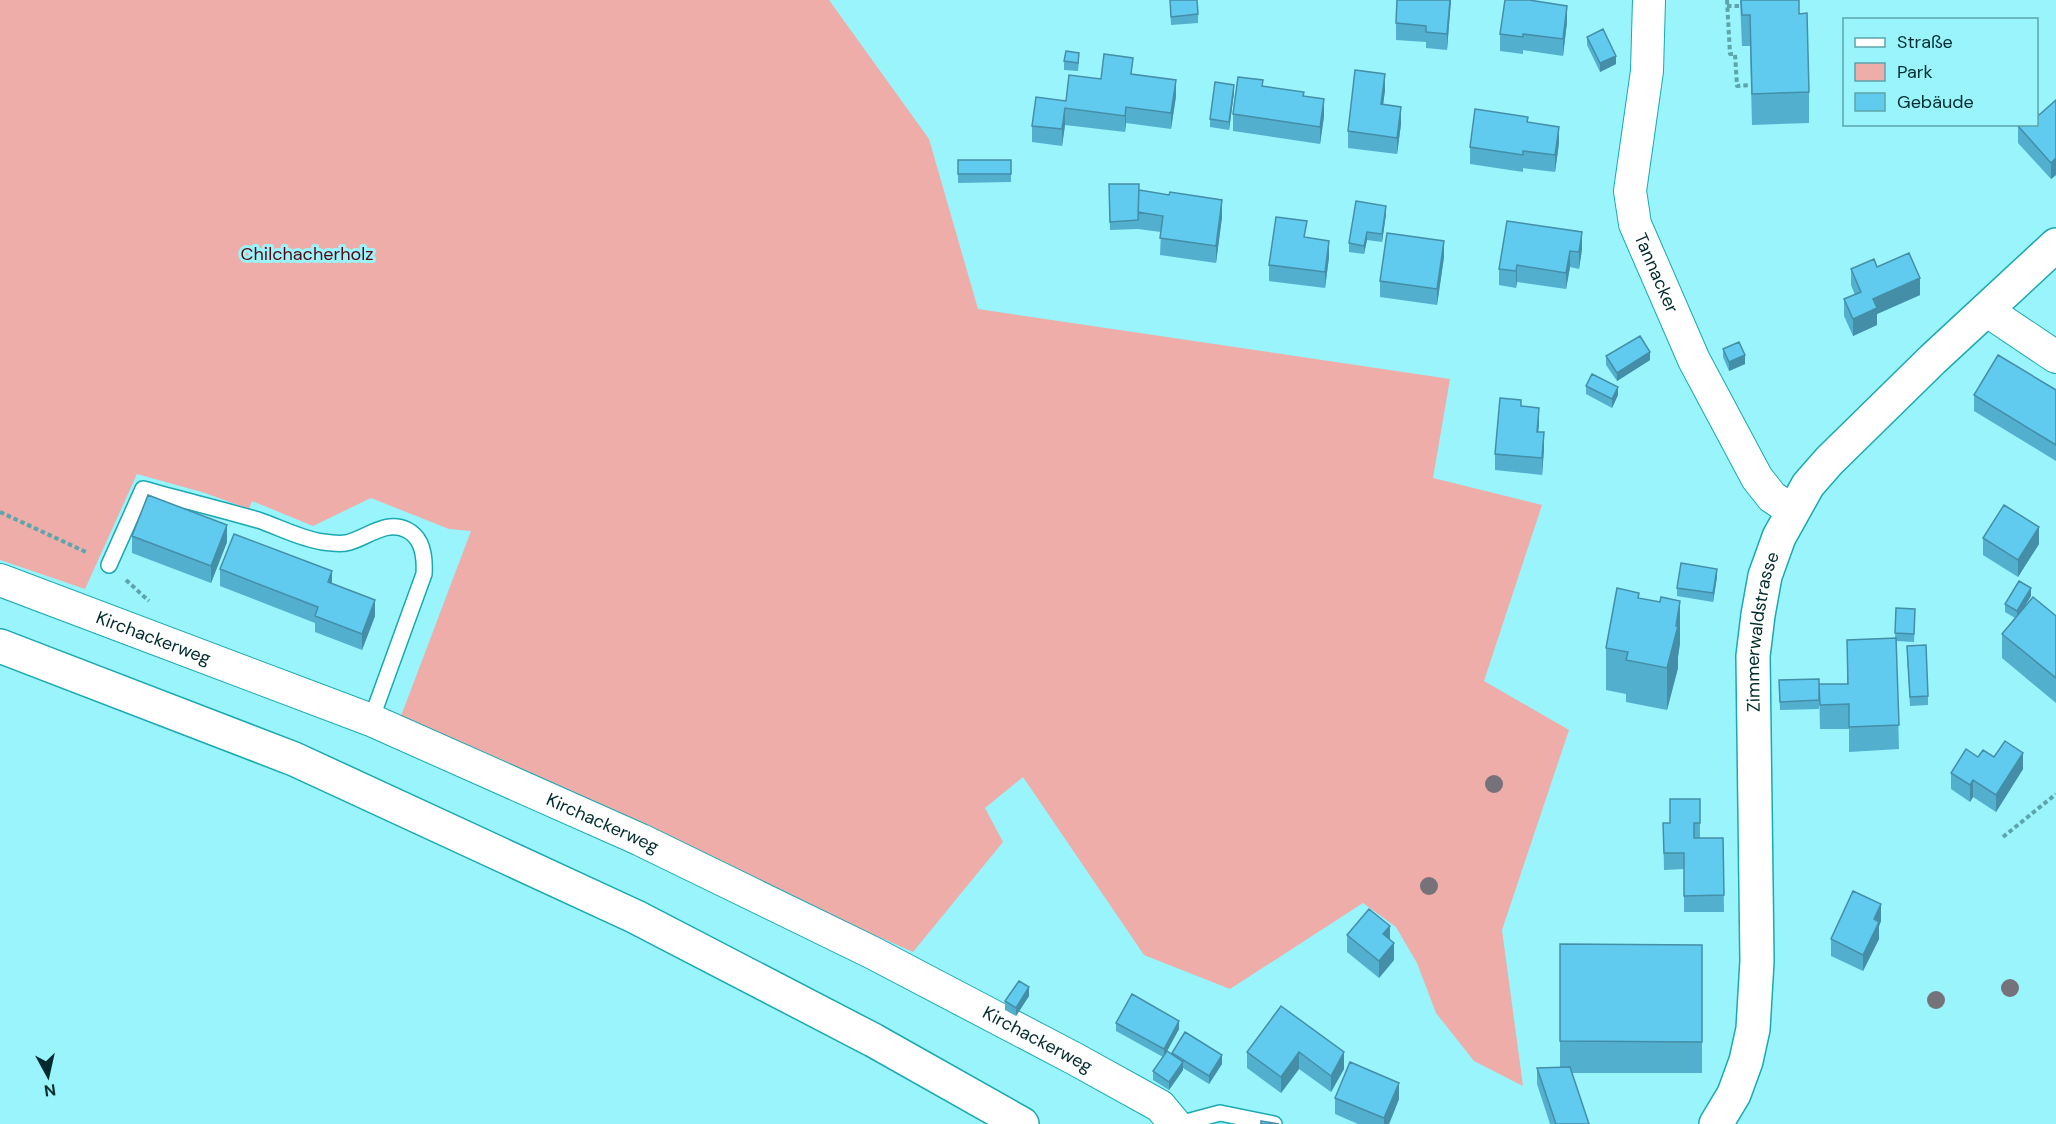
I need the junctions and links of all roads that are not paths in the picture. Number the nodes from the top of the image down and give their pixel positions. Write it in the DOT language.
graph roads {
  1 [pos="1649,0"];
  2 [pos="2056,244"];
  3 [pos="1986,310"];
  4 [pos="2056,357"];
  5 [pos="1793,512"];
  6 [pos="109,565"];
  7 [pos="0,580"];
  8 [pos="0,646"];
  9 [pos="371,720"];
  10 [pos="1023,1124"];
  11 [pos="1177,1124"];
  12 [pos="1274,1124"];
  13 [pos="1716,1124"];
  1 -- 5 [label="street, Tannacker"];
  2 -- 3 [label="main road, Zimmerwaldstrasse"];
  3 -- 4 [label="street"];
  3 -- 5 [label="main road, Zimmerwaldstrasse"];
  5 -- 13 [label="main road, Zimmerwaldstrasse"];
  6 -- 9 [label="lane"];
  7 -- 9 [label="street, Kirchackerweg"];
  8 -- 10 [label="main road"];
  9 -- 11 [label="street, Kirchackerweg"];
  11 -- 12 [label="lane"];
}
